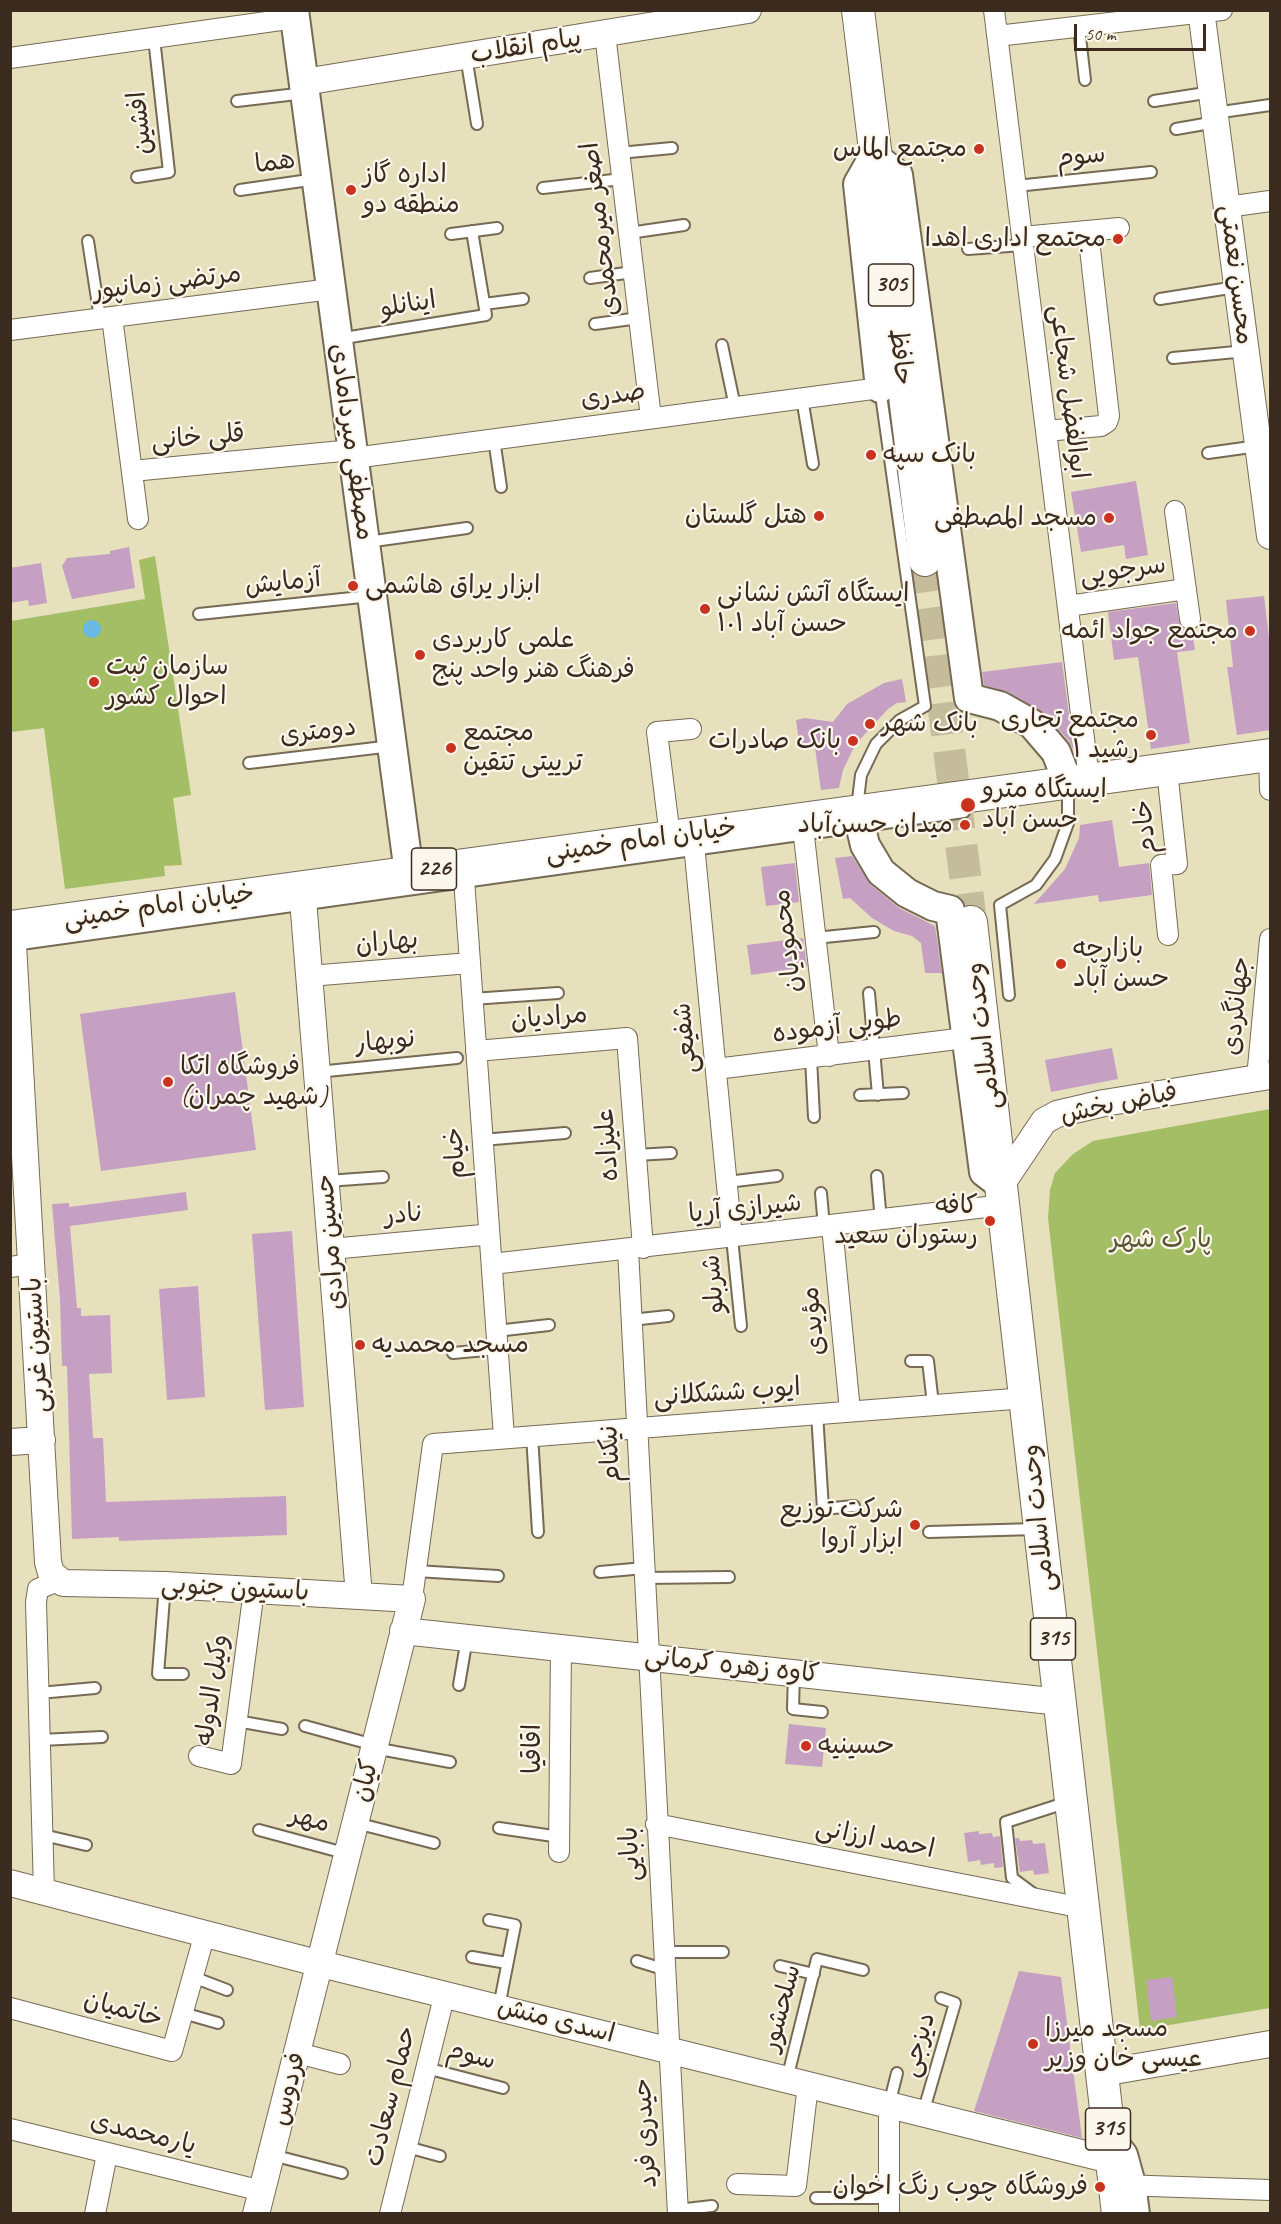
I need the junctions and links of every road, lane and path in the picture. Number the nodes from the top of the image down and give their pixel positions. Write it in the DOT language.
graph roads {
  1 [pos="748,10"];
  2 [pos="858,10"];
  3 [pos="994,10"];
  4 [pos="1208,11"];
  5 [pos="294,14"];
  6 [pos="1079,28"];
  7 [pos="605,34"];
  8 [pos="997,36"];
  9 [pos="154,38"];
  10 [pos="466,56"];
  11 [pos="10,58"];
  12 [pos="1085,80"];
  13 [pos="304,88"];
  14 [pos="237,101"];
  15 [pos="1154,101"];
  16 [pos="1270,105"];
  17 [pos="1214,109"];
  18 [pos="477,124"];
  19 [pos="1176,129"];
  20 [pos="672,148"];
  21 [pos="619,153"];
  22 [pos="874,156"];
  23 [pos="1151,172"];
  24 [pos="137,177"];
  25 [pos="316,179"];
  26 [pos="622,179"];
  27 [pos="1016,186"];
  28 [pos="543,188"];
  29 [pos="240,190"];
  30 [pos="1270,201"];
  31 [pos="1227,207"];
  32 [pos="684,225"];
  33 [pos="497,228"];
  34 [pos="1119,228"];
  35 [pos="472,231"];
  36 [pos="1088,231"];
  37 [pos="629,233"];
  38 [pos="451,234"];
  39 [pos="87,240"];
  40 [pos="1022,241"];
  41 [pos="968,249"];
  42 [pos="633,272"];
  43 [pos="590,278"];
  44 [pos="1238,287"];
  45 [pos="331,289"];
  46 [pos="522,299"];
  47 [pos="1160,299"];
  48 [pos="485,310"];
  49 [pos="106,318"];
  50 [pos="639,318"];
  51 [pos="595,324"];
  52 [pos="10,330"];
  53 [pos="338,339"];
  54 [pos="722,345"];
  55 [pos="1246,351"];
  56 [pos="1173,358"];
  57 [pos="880,388"];
  58 [pos="802,398"];
  59 [pos="735,407"];
  60 [pos="651,418"];
  61 [pos="1046,431"];
  62 [pos="494,439"];
  63 [pos="1259,446"];
  64 [pos="1208,453"];
  65 [pos="353,454"];
  66 [pos="813,464"];
  67 [pos="132,471"];
  68 [pos="501,487"];
  69 [pos="1175,511"];
  70 [pos="138,519"];
  71 [pos="468,528"];
  72 [pos="1270,536"];
  73 [pos="365,542"];
  74 [pos="924,560"];
  75 [pos="1186,590"];
  76 [pos="372,596"];
  77 [pos="1068,606"];
  78 [pos="199,614"];
  79 [pos="1190,618"];
  80 [pos="691,729"];
  81 [pos="392,746"];
  82 [pos="1270,758"];
  83 [pos="249,763"];
  84 [pos="1167,770"];
  85 [pos="1075,788"];
  86 [pos="1118,788"];
  87 [pos="1270,790"];
  88 [pos="978,810"];
  89 [pos="859,820"];
  90 [pos="803,828"];
  91 [pos="686,841"];
  92 [pos="409,873"];
  93 [pos="464,874"];
  94 [pos="303,896"];
  95 [pos="961,916"];
  96 [pos="874,932"];
  97 [pos="1168,935"];
  98 [pos="11,936"];
  99 [pos="815,938"];
  100 [pos="1270,947"];
  101 [pos="470,963"];
  102 [pos="309,976"];
  103 [pos="558,993"];
  104 [pos="869,993"];
  105 [pos="1009,995"];
  106 [pos="472,999"];
  107 [pos="627,1038"];
  108 [pos="965,1038"];
  109 [pos="875,1050"];
  110 [pos="476,1051"];
  111 [pos="820,1057"];
  112 [pos="457,1058"];
  113 [pos="716,1069"];
  114 [pos="317,1072"];
  115 [pos="1264,1077"];
  116 [pos="903,1093"];
  117 [pos="860,1095"];
  118 [pos="878,1095"];
  119 [pos="813,1117"];
  120 [pos="565,1132"];
  121 [pos="17,1139"];
  122 [pos="483,1140"];
  123 [pos="671,1153"];
  124 [pos="636,1155"];
  125 [pos="777,1176"];
  126 [pos="878,1176"];
  127 [pos="383,1177"];
  128 [pos="326,1181"];
  129 [pos="727,1182"];
  130 [pos="821,1192"];
  131 [pos="1003,1195"];
  132 [pos="881,1221"];
  133 [pos="828,1227"];
  134 [pos="482,1235"];
  135 [pos="732,1238"];
  136 [pos="331,1249"];
  137 [pos="636,1249"];
  138 [pos="492,1264"];
  139 [pos="21,1266"];
  140 [pos="668,1316"];
  141 [pos="631,1320"];
  142 [pos="549,1325"];
  143 [pos="741,1326"];
  144 [pos="497,1340"];
  145 [pos="453,1353"];
  146 [pos="910,1362"];
  147 [pos="1026,1398"];
  148 [pos="933,1404"];
  149 [pos="850,1411"];
  150 [pos="817,1413"];
  151 [pos="637,1427"];
  152 [pos="532,1435"];
  153 [pos="504,1437"];
  154 [pos="42,1440"];
  155 [pos="10,1442"];
  156 [pos="854,1506"];
  157 [pos="1040,1529"];
  158 [pos="537,1532"];
  159 [pos="928,1532"];
  160 [pos="416,1571"];
  161 [pos="600,1572"];
  162 [pos="644,1573"];
  163 [pos="498,1576"];
  164 [pos="729,1577"];
  165 [pos="58,1581"];
  166 [pos="165,1585"];
  167 [pos="254,1590"];
  168 [pos="359,1596"];
  169 [pos="412,1599"];
  170 [pos="403,1631"];
  171 [pos="467,1637"];
  172 [pos="561,1647"];
  173 [pos="648,1657"];
  174 [pos="794,1672"];
  175 [pos="183,1674"];
  176 [pos="459,1684"];
  177 [pos="95,1688"];
  178 [pos="39,1694"];
  179 [pos="1060,1702"];
  180 [pos="822,1712"];
  181 [pos="237,1721"];
  182 [pos="305,1726"];
  183 [pos="282,1729"];
  184 [pos="102,1737"];
  185 [pos="41,1740"];
  186 [pos="375,1746"];
  187 [pos="199,1756"];
  188 [pos="450,1762"];
  189 [pos="1071,1801"];
  190 [pos="356,1823"];
  191 [pos="656,1824"];
  192 [pos="499,1828"];
  193 [pos="260,1830"];
  194 [pos="43,1835"];
  195 [pos="434,1843"];
  196 [pos="560,1844"];
  197 [pos="86,1845"];
  198 [pos="348,1854"];
  199 [pos="10,1883"];
  200 [pos="44,1892"];
  201 [pos="1041,1900"];
  202 [pos="1083,1908"];
  203 [pos="489,1920"];
  204 [pos="205,1933"];
  205 [pos="723,1952"];
  206 [pos="472,1957"];
  207 [pos="663,1960"];
  208 [pos="637,1961"];
  209 [pos="507,1963"];
  210 [pos="321,1964"];
  211 [pos="780,1966"];
  212 [pos="863,1970"];
  213 [pos="814,1974"];
  214 [pos="193,1977"];
  215 [pos="227,1990"];
  216 [pos="445,1994"];
  217 [pos="940,1998"];
  218 [pos="499,2007"];
  219 [pos="10,2008"];
  220 [pos="183,2013"];
  221 [pos="218,2023"];
  222 [pos="1270,2044"];
  223 [pos="668,2049"];
  224 [pos="298,2053"];
  225 [pos="340,2064"];
  226 [pos="426,2068"];
  227 [pos="897,2073"];
  228 [pos="1102,2073"];
  229 [pos="797,2082"];
  230 [pos="503,2088"];
  231 [pos="889,2105"];
  232 [pos="923,2113"];
  233 [pos="10,2129"];
  234 [pos="406,2147"];
  235 [pos="107,2154"];
  236 [pos="272,2155"];
  237 [pos="440,2156"];
  238 [pos="342,2173"];
  239 [pos="1112,2183"];
  240 [pos="737,2184"];
  241 [pos="1270,2190"];
  242 [pos="816,2198"];
  243 [pos="259,2202"];
  244 [pos="712,2206"];
  245 [pos="888,2206"];
  246 [pos="677,2212"];
  247 [pos="95,2214"];
  248 [pos="390,2214"];
  249 [pos="1135,2214"];
  1 -- 7 [label="street, پیام انقلاب"];
  2 -- 22 [label="main road, حافظ / 305"];
  3 -- 8 [label="street, ابوالفضل شجاعی"];
  4 -- 6 [label="street"];
  4 -- 17 [label="street, محسن نعمتی"];
  5 -- 9 [label="street"];
  5 -- 13 [label="main road, مصطفی میردامادی"];
  6 -- 8 [label="street"];
  6 -- 12 [label="lane"];
  7 -- 10 [label="street, پیام انقلاب"];
  7 -- 21 [label="street, اصغر میرمحمدی"];
  8 -- 27 [label="street, ابوالفضل شجاعی"];
  9 -- 11 [label="street"];
  9 -- 24 [label="lane, افشین"];
  10 -- 13 [label="street, پیام انقلاب"];
  10 -- 18 [label="lane"];
  13 -- 14 [label="lane"];
  13 -- 25 [label="main road, مصطفی میردامادی"];
  15 -- 17 [label="lane"];
  16 -- 17 [label="lane"];
  17 -- 19 [label="lane"];
  17 -- 31 [label="street, محسن نعمتی"];
  20 -- 21 [label="lane"];
  21 -- 26 [label="street, اصغر میرمحمدی"];
  22 -- 57 [label="main road"];
  22 -- 74 [label="main road, حافظ / 305"];
  22 -- 85 [label="main road, 305"];
  23 -- 27 [label="lane, سوم"];
  25 -- 29 [label="lane, هما"];
  25 -- 45 [label="main road, مصطفی میردامادی"];
  26 -- 28 [label="lane"];
  26 -- 37 [label="street, اصغر میرمحمدی"];
  27 -- 40 [label="street, ابوالفضل شجاعی"];
  30 -- 31 [label="street"];
  31 -- 44 [label="street, محسن نعمتی"];
  32 -- 37 [label="lane"];
  33 -- 35 [label="lane"];
  34 -- 36 [label="street"];
  35 -- 38 [label="lane"];
  35 -- 48 [label="lane"];
  36 -- 40 [label="street"];
  36 -- 61 [label="street"];
  37 -- 42 [label="street, اصغر میرمحمدی"];
  39 -- 49 [label="lane"];
  40 -- 41 [label="lane"];
  40 -- 61 [label="street, ابوالفضل شجاعی"];
  42 -- 43 [label="lane"];
  42 -- 50 [label="street, اصغر میرمحمدی"];
  44 -- 47 [label="lane"];
  44 -- 55 [label="street, محسن نعمتی"];
  45 -- 49 [label="street, مرتضی زمانپور"];
  45 -- 53 [label="main road, مصطفی میردامادی"];
  46 -- 48 [label="lane, اینانلو"];
  48 -- 53 [label="lane, اینانلو"];
  49 -- 52 [label="street, مرتضی زمانپور"];
  49 -- 67 [label="street, قلی خانی"];
  50 -- 51 [label="lane"];
  50 -- 60 [label="street, اصغر میرمحمدی"];
  53 -- 65 [label="main road, مصطفی میردامادی"];
  54 -- 59 [label="lane"];
  55 -- 56 [label="lane"];
  55 -- 63 [label="street, محسن نعمتی"];
  57 -- 58 [label="street, صدری"];
  57 -- 89 [label="lane"];
  58 -- 59 [label="street, صدری"];
  58 -- 66 [label="lane"];
  59 -- 60 [label="street, صدری"];
  60 -- 62 [label="street, صدری"];
  61 -- 77 [label="street, ابوالفضل شجاعی"];
  62 -- 65 [label="street, صدری"];
  62 -- 68 [label="lane"];
  63 -- 64 [label="lane"];
  63 -- 72 [label="street, محسن نعمتی"];
  65 -- 67 [label="street, قلی خانی"];
  65 -- 73 [label="main road, مصطفی میردامادی"];
  67 -- 70 [label="street"];
  69 -- 75 [label="street"];
  71 -- 73 [label="lane"];
  73 -- 76 [label="main road, مصطفی میردامادی"];
  75 -- 77 [label="street, سرجویی"];
  75 -- 79 [label="street"];
  76 -- 78 [label="lane, آزمایش"];
  76 -- 81 [label="main road, مصطفی میردامادی"];
  77 -- 85 [label="street, ابوالفضل شجاعی"];
  80 -- 91 [label="street, شفیعی"];
  81 -- 83 [label="lane, دومتری"];
  81 -- 92 [label="main road, مصطفی میردامادی"];
  82 -- 84 [label="main road, خیابان امام خمینی / 226"];
  82 -- 86 [label="lane"];
  82 -- 87 [label="street"];
  84 -- 85 [label="main road, خیابان امام خمینی / 226"];
  84 -- 97 [label="street, خادم"];
  85 -- 89 [label="main road, خیابان امام خمینی / 226"];
  85 -- 105 [label="lane"];
  88 -- 89 [label="lane"];
  89 -- 90 [label="main road, خیابان امام خمینی / 226"];
  89 -- 95 [label="main road"];
  90 -- 91 [label="main road, خیابان امام خمینی / 226"];
  90 -- 99 [label="street, محمودیان"];
  91 -- 93 [label="main road, خیابان امام خمینی / 226"];
  91 -- 113 [label="street, شفیعی"];
  92 -- 93 [label="main road, خیابان امام خمینی / 226"];
  92 -- 94 [label="main road, خیابان امام خمینی / 226"];
  93 -- 94 [label="lane"];
  93 -- 101 [label="street, خیام"];
  94 -- 98 [label="main road, خیابان امام خمینی / 226"];
  94 -- 102 [label="street, حسین مرادی"];
  95 -- 108 [label="main road"];
  95 -- 131 [label="main road, وحدت اسلامی"];
  96 -- 99 [label="lane"];
  98 -- 121 [label="street, باستیون غربی"];
  99 -- 111 [label="street, محمودیان"];
  100 -- 115 [label="street, جهانگردی"];
  101 -- 102 [label="street, بهاران"];
  101 -- 106 [label="street, خیام"];
  102 -- 114 [label="street, حسین مرادی"];
  103 -- 106 [label="lane"];
  104 -- 109 [label="lane"];
  106 -- 110 [label="street, خیام"];
  107 -- 110 [label="street, مرادیان"];
  107 -- 124 [label="street, علیزاده"];
  108 -- 109 [label="street, طوبی آزموده"];
  108 -- 131 [label="main road"];
  109 -- 111 [label="street, طوبی آزموده"];
  109 -- 118 [label="lane"];
  110 -- 122 [label="street, خیام"];
  111 -- 113 [label="street, طوبی آزموده"];
  111 -- 119 [label="lane"];
  112 -- 114 [label="lane, نوبهار"];
  113 -- 129 [label="street, شفیعی"];
  114 -- 128 [label="street, حسین مرادی"];
  115 -- 131 [label="street, فیاض بخش"];
  116 -- 118 [label="lane"];
  117 -- 118 [label="lane"];
  120 -- 122 [label="lane"];
  121 -- 139 [label="street, باستیون غربی"];
  122 -- 138 [label="street, خیام"];
  123 -- 124 [label="lane"];
  124 -- 137 [label="street, علیزاده"];
  125 -- 129 [label="lane"];
  126 -- 132 [label="lane"];
  127 -- 128 [label="lane"];
  128 -- 136 [label="street, حسین مرادی"];
  129 -- 135 [label="street, شفیعی"];
  130 -- 133 [label="lane"];
  131 -- 132 [label="street, شیرازی آریا"];
  131 -- 147 [label="main road, وحدت اسلامی / 315"];
  132 -- 133 [label="street, شیرازی آریا"];
  133 -- 135 [label="street, شیرازی آریا"];
  133 -- 149 [label="street, مؤیدی"];
  134 -- 136 [label="street, نادر"];
  135 -- 137 [label="street, شیرازی آریا"];
  135 -- 143 [label="lane, شربلو"];
  136 -- 168 [label="street, حسین مرادی"];
  137 -- 138 [label="street, شیرازی آریا"];
  137 -- 141 [label="street, نیکنام"];
  138 -- 144 [label="street, خیام"];
  139 -- 154 [label="street, باستیون غربی"];
  140 -- 141 [label="lane"];
  141 -- 151 [label="street, نیکنام"];
  142 -- 144 [label="lane"];
  144 -- 145 [label="lane"];
  144 -- 153 [label="street, خیام"];
  146 -- 148 [label="lane"];
  147 -- 148 [label="street, ایوب ششکلانی"];
  147 -- 157 [label="main road, وحدت اسلامی / 315"];
  148 -- 149 [label="street, ایوب ششکلانی"];
  149 -- 150 [label="street, ایوب ششکلانی"];
  150 -- 151 [label="street, ایوب ششکلانی"];
  150 -- 156 [label="lane"];
  151 -- 152 [label="street, ایوب ششکلانی"];
  151 -- 162 [label="street, نیکنام"];
  152 -- 153 [label="street, ایوب ششکلانی"];
  152 -- 158 [label="lane"];
  153 -- 160 [label="street, ایوب ششکلانی"];
  154 -- 155 [label="street"];
  154 -- 165 [label="street, باستیون غربی"];
  157 -- 159 [label="lane"];
  157 -- 179 [label="main road, وحدت اسلامی / 315"];
  160 -- 163 [label="lane"];
  160 -- 169 [label="street"];
  161 -- 162 [label="lane"];
  162 -- 164 [label="lane"];
  162 -- 173 [label="street, نیکنام"];
  165 -- 166 [label="street, باستیون جنوبی"];
  165 -- 178 [label="street"];
  166 -- 167 [label="street, باستیون جنوبی"];
  166 -- 175 [label="lane"];
  167 -- 168 [label="street, باستیون جنوبی"];
  167 -- 181 [label="street, وکیل الدوله"];
  168 -- 169 [label="street, باستیون جنوبی"];
  169 -- 170 [label="street, کیان"];
  170 -- 171 [label="street, کاوه زهره کرمانی"];
  170 -- 186 [label="street, کیان"];
  171 -- 172 [label="street, کاوه زهره کرمانی"];
  171 -- 176 [label="lane"];
  172 -- 173 [label="street, کاوه زهره کرمانی"];
  172 -- 196 [label="street, اقاقیا"];
  173 -- 174 [label="street, کاوه زهره کرمانی"];
  173 -- 191 [label="street, بابایی"];
  174 -- 179 [label="street, کاوه زهره کرمانی"];
  174 -- 180 [label="lane"];
  177 -- 178 [label="lane"];
  178 -- 185 [label="street"];
  179 -- 189 [label="main road, وحدت اسلامی / 315"];
  181 -- 183 [label="lane"];
  181 -- 187 [label="street, وکیل الدوله"];
  182 -- 186 [label="lane"];
  184 -- 185 [label="lane"];
  185 -- 194 [label="street"];
  186 -- 188 [label="lane"];
  186 -- 190 [label="street, کیان"];
  189 -- 201 [label="lane"];
  189 -- 202 [label="main road, وحدت اسلامی / 315"];
  190 -- 195 [label="lane"];
  190 -- 198 [label="street, کیان"];
  191 -- 201 [label="street, احمد ارزانی"];
  191 -- 207 [label="street, بابایی"];
  192 -- 196 [label="lane"];
  193 -- 198 [label="lane, مهر"];
  194 -- 197 [label="lane"];
  194 -- 200 [label="street"];
  198 -- 210 [label="street, کیان"];
  199 -- 200 [label="street, اسدی منش"];
  200 -- 204 [label="street, اسدی منش"];
  201 -- 202 [label="street, احمد ارزانی"];
  202 -- 228 [label="main road, وحدت اسلامی / 315"];
  203 -- 209 [label="lane"];
  204 -- 210 [label="street, اسدی منش"];
  204 -- 214 [label="street, خاتمیان"];
  205 -- 207 [label="lane"];
  206 -- 209 [label="lane"];
  207 -- 208 [label="lane"];
  207 -- 223 [label="street, بابایی"];
  209 -- 218 [label="lane"];
  210 -- 216 [label="street, اسدی منش"];
  210 -- 224 [label="street, فردوس"];
  211 -- 213 [label="lane"];
  212 -- 213 [label="lane, سلحشور"];
  213 -- 229 [label="lane, سلحشور"];
  214 -- 215 [label="lane"];
  214 -- 220 [label="street, خاتمیان"];
  216 -- 218 [label="street, اسدی منش"];
  216 -- 226 [label="street, حمام سعادت"];
  217 -- 232 [label="lane, دیزجی"];
  218 -- 223 [label="street, اسدی منش"];
  219 -- 220 [label="street, خاتمیان"];
  220 -- 221 [label="lane"];
  222 -- 228 [label="street"];
  223 -- 229 [label="street, اسدی منش"];
  223 -- 246 [label="street, حیدری فرد"];
  224 -- 225 [label="street"];
  224 -- 236 [label="street, فردوس"];
  226 -- 230 [label="lane, سوم"];
  226 -- 234 [label="street, حمام سعادت"];
  227 -- 231 [label="lane"];
  228 -- 239 [label="main road, وحدت اسلامی / 315"];
  229 -- 231 [label="street, اسدی منش"];
  229 -- 240 [label="street"];
  231 -- 232 [label="street, اسدی منش"];
  231 -- 245 [label="street"];
  232 -- 239 [label="street, اسدی منش"];
  233 -- 235 [label="street, یارمحمدی"];
  234 -- 237 [label="lane"];
  234 -- 248 [label="street, حمام سعادت"];
  235 -- 243 [label="street, یارمحمدی"];
  235 -- 247 [label="street"];
  236 -- 238 [label="lane"];
  236 -- 243 [label="street, فردوس"];
  239 -- 241 [label="street"];
  239 -- 249 [label="main road"];
  242 -- 245 [label="lane"];
  244 -- 246 [label="lane"];
}
